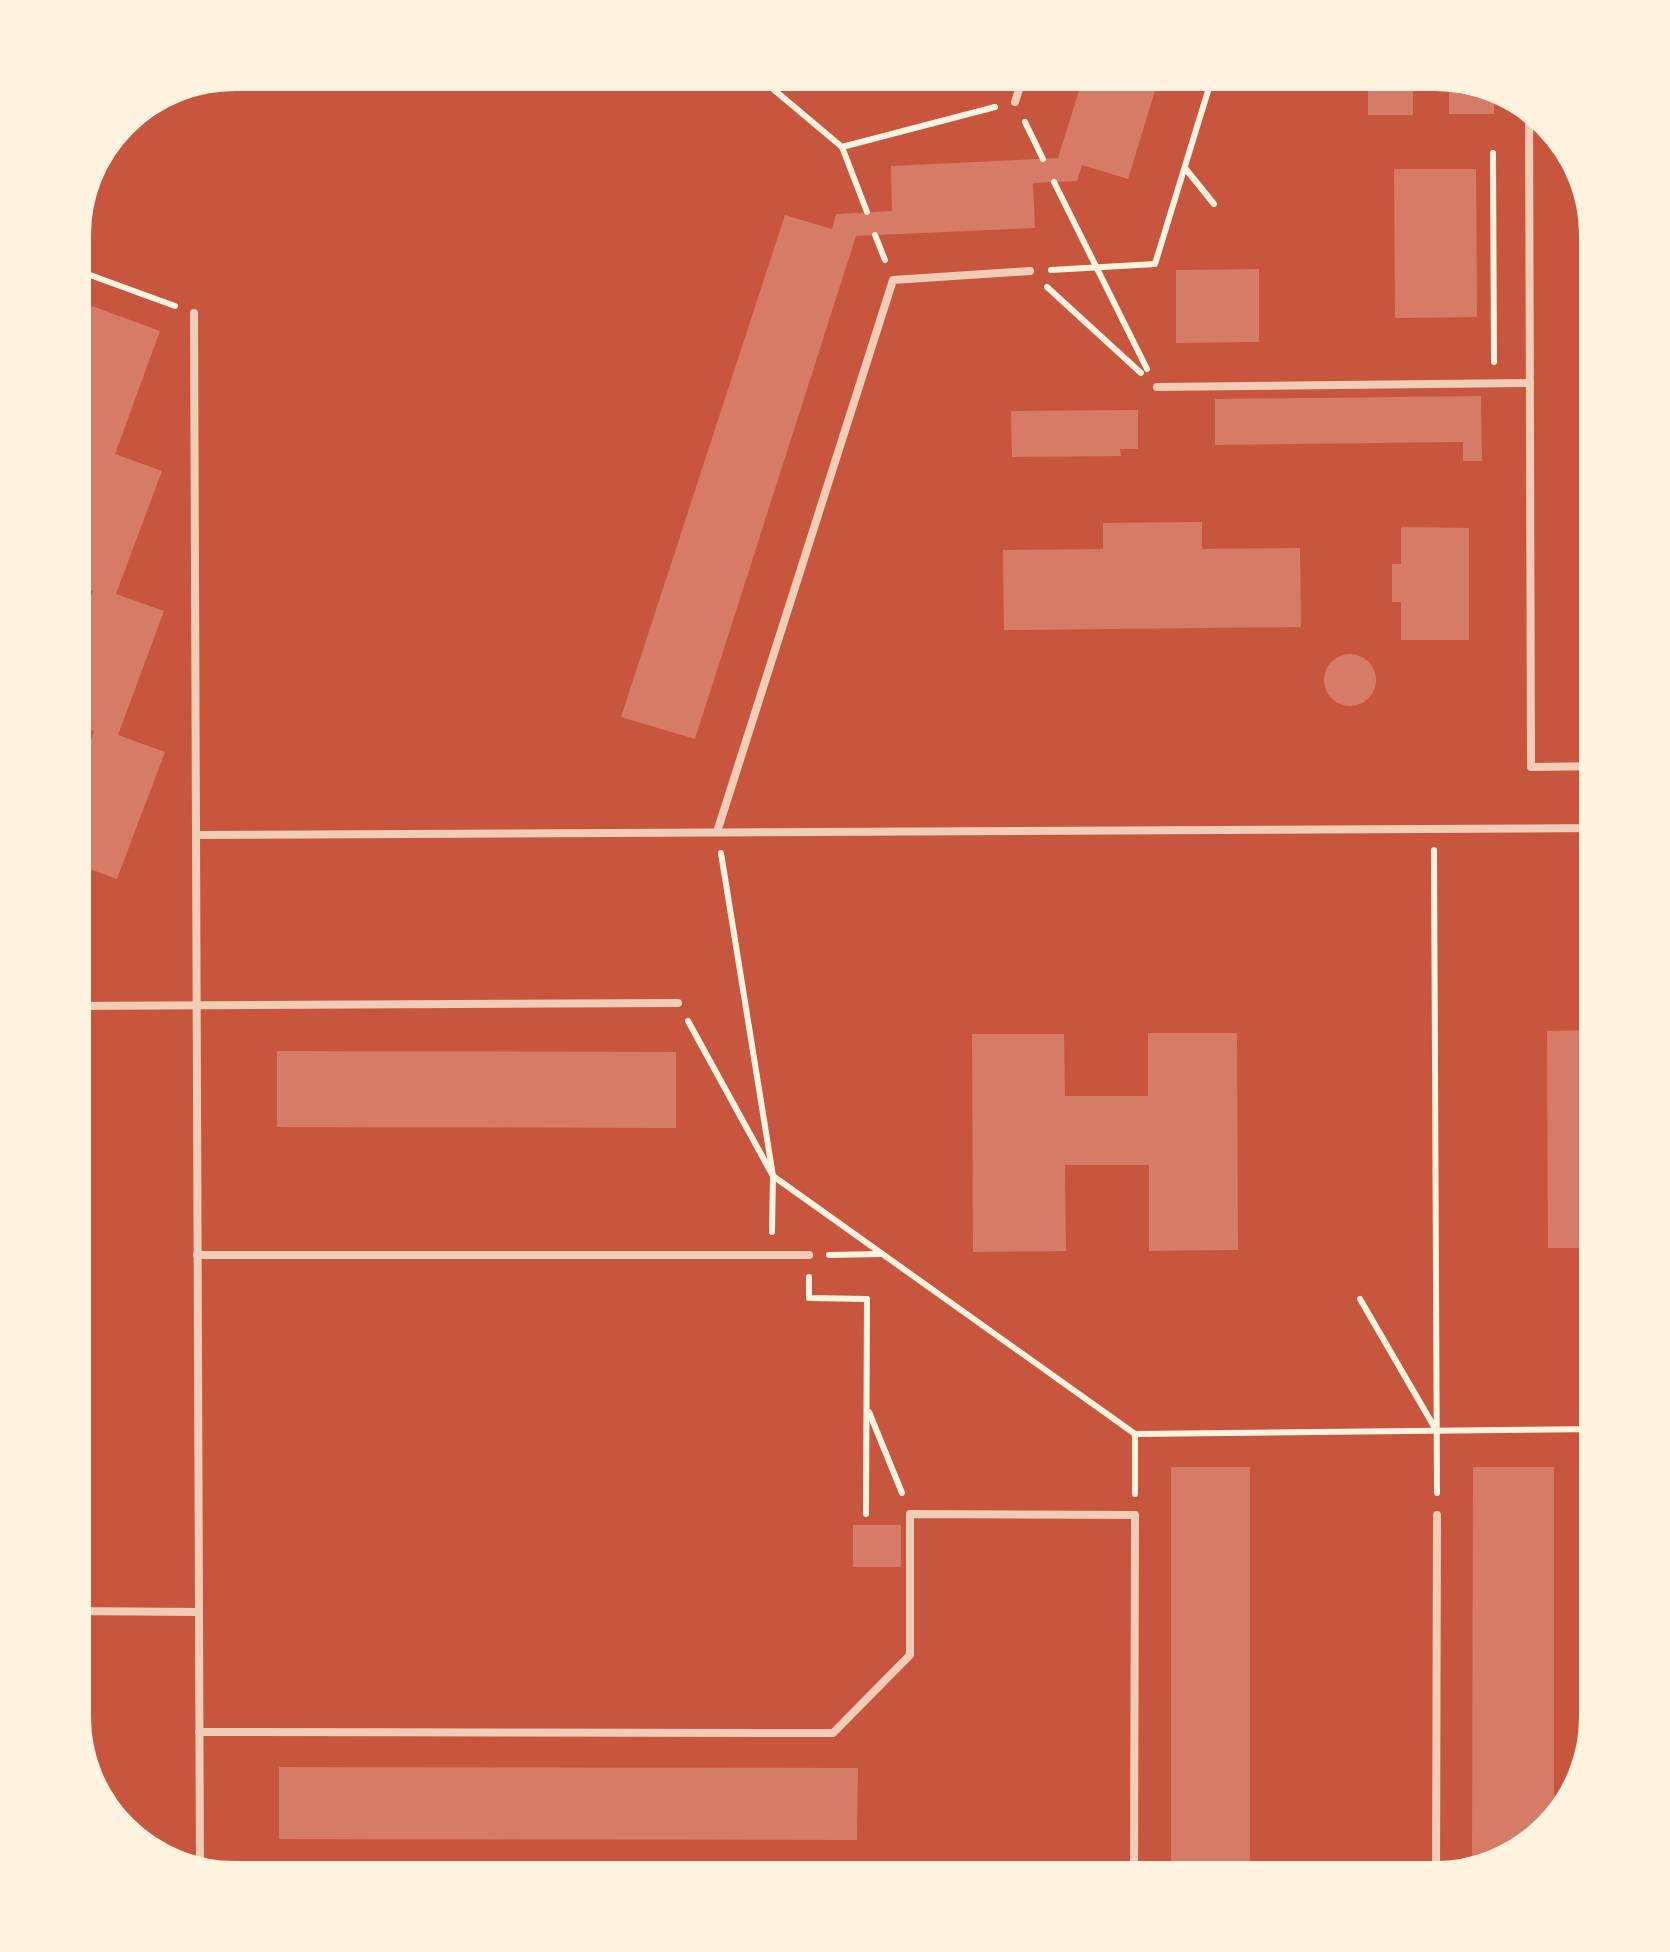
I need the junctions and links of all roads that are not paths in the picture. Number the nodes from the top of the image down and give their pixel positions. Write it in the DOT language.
graph roads {
  1 [pos="1020,85"];
  2 [pos="1015,102"];
  3 [pos="1529,119"];
  4 [pos="1030,272"];
  5 [pos="194,313"];
  6 [pos="1530,384"];
  7 [pos="1156,388"];
  8 [pos="1585,766"];
  9 [pos="1585,828"];
  10 [pos="718,832"];
  11 [pos="196,834"];
  12 [pos="678,1003"];
  13 [pos="85,1006"];
  14 [pos="196,1006"];
  15 [pos="197,1254"];
  16 [pos="809,1255"];
  17 [pos="1437,1515"];
  18 [pos="85,1611"];
  19 [pos="199,1612"];
  20 [pos="199,1732"];
  21 [pos="200,1863"];
  22 [pos="1134,1867"];
  23 [pos="1436,1867"];
  1 -- 2 [label="lane"];
  3 -- 6 [label="lane"];
  4 -- 10 [label="lane"];
  5 -- 11 [label="lane"];
  6 -- 7 [label="lane"];
  6 -- 8 [label="lane"];
  9 -- 10 [label="lane"];
  10 -- 11 [label="lane"];
  11 -- 14 [label="lane"];
  12 -- 14 [label="lane"];
  13 -- 14 [label="lane"];
  14 -- 15 [label="lane"];
  15 -- 16 [label="lane"];
  15 -- 19 [label="lane"];
  17 -- 23 [label="lane"];
  18 -- 19 [label="lane"];
  19 -- 20 [label="lane"];
  20 -- 21 [label="lane"];
  20 -- 22 [label="lane"];
}
